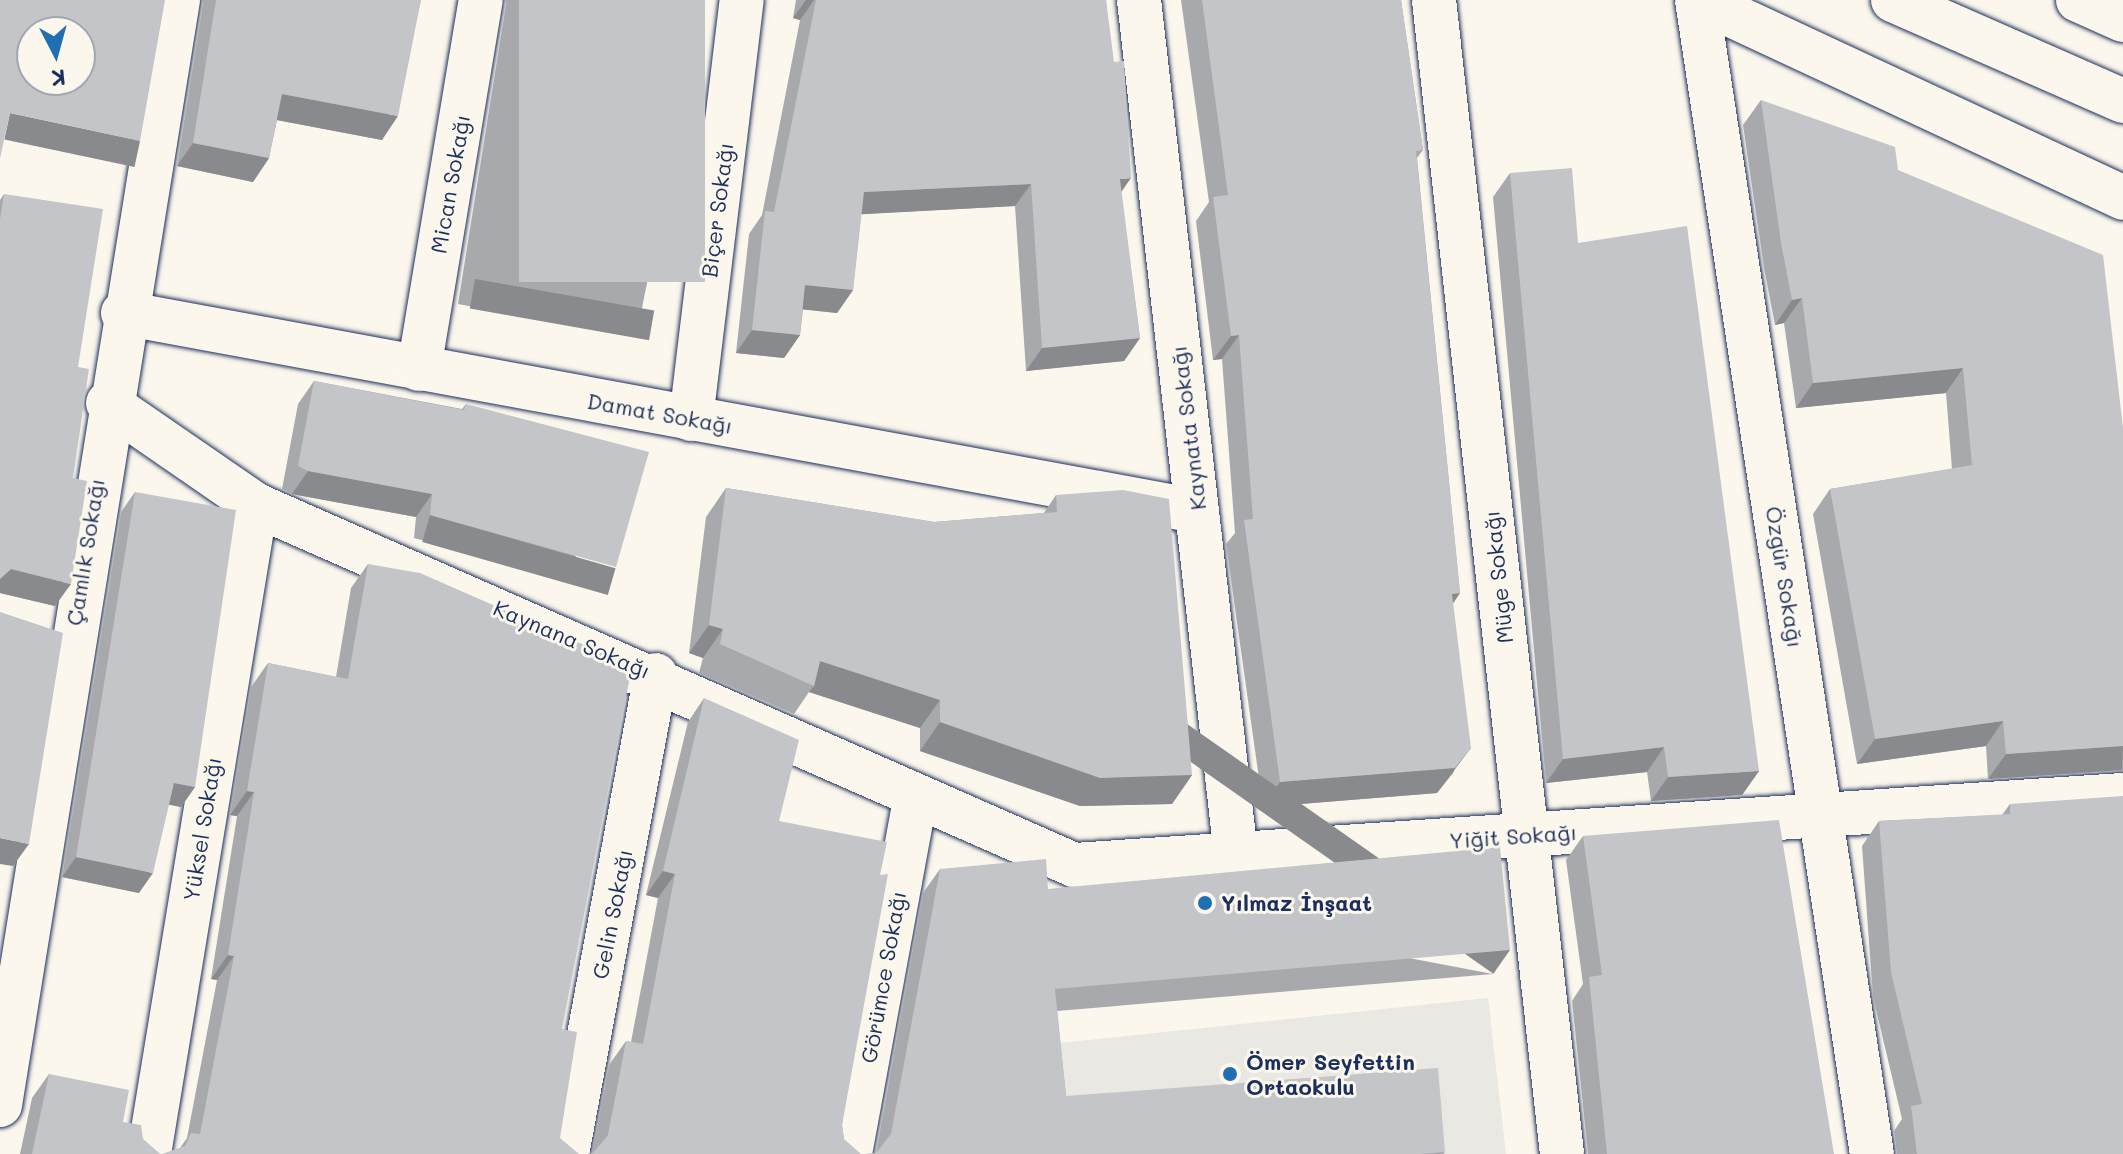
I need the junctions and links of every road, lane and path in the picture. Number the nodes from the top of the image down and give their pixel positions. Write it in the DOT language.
graph roads {
  1 [pos="178,0"];
  2 [pos="481,0"];
  3 [pos="742,0"];
  4 [pos="1139,0"];
  5 [pos="1434,0"];
  6 [pos="1698,0"];
  7 [pos="1893,0"];
  8 [pos="2078,0"];
  9 [pos="2123,20"];
  10 [pos="2123,101"];
  11 [pos="2123,198"];
  12 [pos="123,313"];
  13 [pos="419,369"];
  14 [pos="108,403"];
  15 [pos="691,419"];
  16 [pos="256,505"];
  17 [pos="1197,511"];
  18 [pos="29,625"];
  19 [pos="72,637"];
  20 [pos="656,675"];
  21 [pos="2123,795"];
  22 [pos="915,800"];
  23 [pos="1821,815"];
  24 [pos="1527,835"];
  25 [pos="1236,855"];
  26 [pos="0,1105"];
  27 [pos="149,1154"];
  28 [pos="567,1154"];
  29 [pos="850,1154"];
  30 [pos="1562,1154"];
  31 [pos="1872,1154"];
  1 -- 12 [label="main road, Çamlık Sokağı"];
  2 -- 13 [label="main road, Mican Sokağı"];
  3 -- 15 [label="main road, Biçer Sokağı"];
  4 -- 17 [label="main road, Kaynata Sokağı"];
  5 -- 24 [label="main road, Müge Sokağı"];
  6 -- 11 [label="main road"];
  6 -- 23 [label="main road, Özgür Sokağı"];
  7 -- 10 [label="main road"];
  8 -- 9 [label="main road"];
  12 -- 13 [label="main road, Damat Sokağı"];
  12 -- 14 [label="main road, Çamlık Sokağı"];
  13 -- 15 [label="main road, Damat Sokağı"];
  14 -- 16 [label="main road, Kaynana Sokağı"];
  14 -- 19 [label="main road, Çamlık Sokağı"];
  15 -- 17 [label="main road, Damat Sokağı"];
  16 -- 20 [label="main road, Kaynana Sokağı"];
  16 -- 27 [label="main road, Yüksel Sokağı"];
  17 -- 25 [label="main road, Kaynata Sokağı"];
  18 -- 19 [label="main road"];
  19 -- 26 [label="main road, Çamlık Sokağı"];
  20 -- 22 [label="main road, Kaynana Sokağı"];
  20 -- 28 [label="main road, Gelin Sokağı"];
  21 -- 23 [label="main road, Yiğit Sokağı"];
  22 -- 25 [label="main road, Yiğit Sokağı"];
  22 -- 29 [label="main road, Görümce Sokağı"];
  23 -- 24 [label="main road, Yiğit Sokağı"];
  23 -- 31 [label="main road, Özgür Sokağı"];
  24 -- 25 [label="main road, Yiğit Sokağı"];
  24 -- 30 [label="main road, Müge Sokağı"];
}
